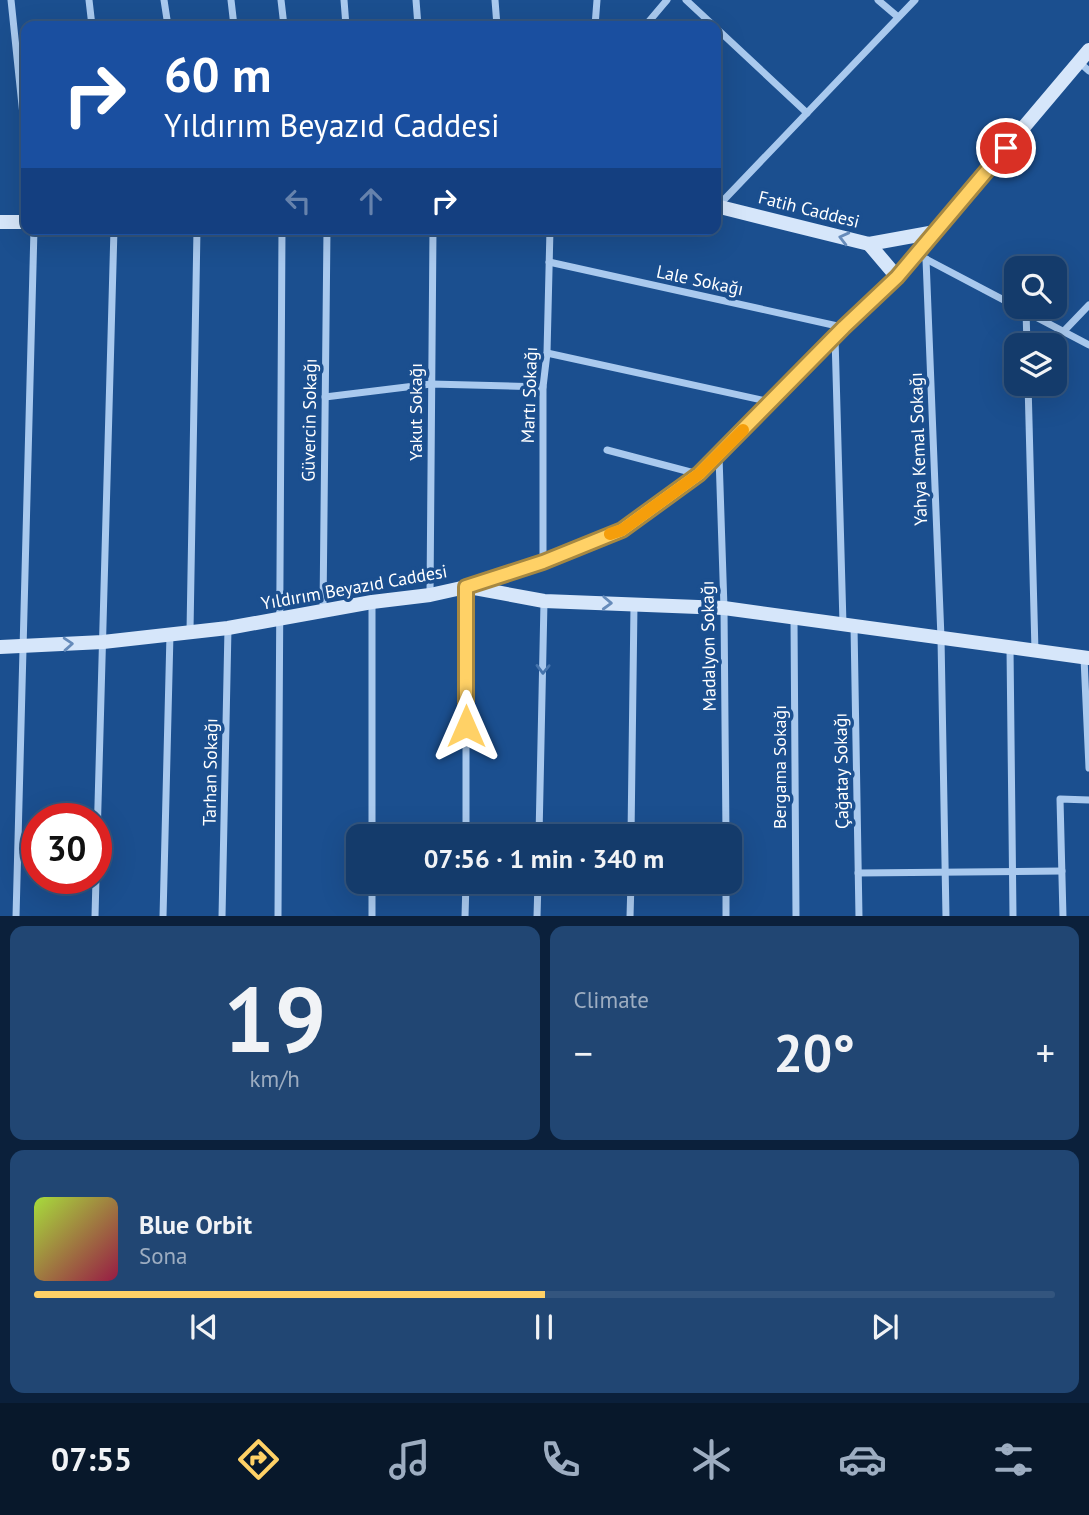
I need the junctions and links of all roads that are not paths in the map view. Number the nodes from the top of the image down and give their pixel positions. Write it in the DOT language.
graph roads {
  1 [pos="11,0"];
  2 [pos="89,0"];
  3 [pos="164,0"];
  4 [pos="231,0"];
  5 [pos="281,0"];
  6 [pos="344,0"];
  7 [pos="416,0"];
  8 [pos="495,0"];
  9 [pos="597,0"];
  10 [pos="667,0"];
  11 [pos="686,0"];
  12 [pos="878,0"];
  13 [pos="915,0"];
  14 [pos="898,17"];
  15 [pos="91,21"];
  16 [pos="167,21"];
  17 [pos="233,21"];
  18 [pos="283,21"];
  19 [pos="346,21"];
  20 [pos="418,21"];
  21 [pos="497,21"];
  22 [pos="595,21"];
  23 [pos="649,21"];
  24 [pos="709,21"];
  25 [pos="721,33"];
  26 [pos="1089,50"];
  27 [pos="1084,66"];
  28 [pos="21,97"];
  29 [pos="807,113"];
  30 [pos="721,202"];
  31 [pos="721,207"];
  32 [pos="0,222"];
  33 [pos="21,222"];
  34 [pos="935,232"];
  35 [pos="34,235"];
  36 [pos="114,235"];
  37 [pos="197,235"];
  38 [pos="282,235"];
  39 [pos="327,235"];
  40 [pos="433,235"];
  41 [pos="550,235"];
  42 [pos="869,244"];
  43 [pos="922,256"];
  44 [pos="549,262"];
  45 [pos="897,277"];
  46 [pos="1004,300"];
  47 [pos="1089,305"];
  48 [pos="1040,319"];
  49 [pos="1064,331"];
  50 [pos="839,332"];
  51 [pos="1089,345"];
  52 [pos="547,353"];
  53 [pos="431,384"];
  54 [pos="543,387"];
  55 [pos="1028,396"];
  56 [pos="325,397"];
  57 [pos="771,402"];
  58 [pos="607,450"];
  59 [pos="719,455"];
  60 [pos="699,474"];
  61 [pos="543,562"];
  62 [pos="466,587"];
  63 [pos="430,595"];
  64 [pos="544,601"];
  65 [pos="372,602"];
  66 [pos="634,604"];
  67 [pos="724,608"];
  68 [pos="323,611"];
  69 [pos="794,618"];
  70 [pos="280,619"];
  71 [pos="849,625"];
  72 [pos="228,628"];
  73 [pos="190,631"];
  74 [pos="170,634"];
  75 [pos="941,638"];
  76 [pos="103,642"];
  77 [pos="23,647"];
  78 [pos="1010,647"];
  79 [pos="0,648"];
  80 [pos="1035,651"];
  81 [pos="1087,658"];
  82 [pos="1089,768"];
  83 [pos="1089,800"];
  84 [pos="98,803"];
  85 [pos="372,824"];
  86 [pos="466,824"];
  87 [pos="539,824"];
  88 [pos="631,824"];
  89 [pos="726,824"];
  90 [pos="1012,871"];
  91 [pos="1062,871"];
  92 [pos="945,872"];
  93 [pos="858,873"];
  94 [pos="96,894"];
  95 [pos="372,894"];
  96 [pos="466,894"];
  97 [pos="538,894"];
  98 [pos="631,894"];
  99 [pos="726,894"];
  100 [pos="16,916"];
  101 [pos="95,916"];
  102 [pos="163,916"];
  103 [pos="222,916"];
  104 [pos="278,916"];
  105 [pos="372,916"];
  106 [pos="466,916"];
  107 [pos="537,916"];
  108 [pos="630,916"];
  109 [pos="726,916"];
  110 [pos="796,916"];
  111 [pos="859,916"];
  112 [pos="946,916"];
  113 [pos="1013,916"];
  114 [pos="1063,916"];
  1 -- 28 [label="street"];
  2 -- 15 [label="street"];
  3 -- 16 [label="street"];
  4 -- 17 [label="street"];
  5 -- 18 [label="street"];
  6 -- 19 [label="street"];
  7 -- 20 [label="street"];
  8 -- 21 [label="street"];
  9 -- 22 [label="street"];
  10 -- 23 [label="street"];
  11 -- 24 [label="street"];
  12 -- 14 [label="street"];
  13 -- 14 [label="street"];
  14 -- 29 [label="street"];
  25 -- 29 [label="street"];
  26 -- 27 [label="main road, Yıldırım Beyazıd Caddesi"];
  27 -- 34 [label="main road, Yıldırım Beyazıd Caddesi"];
  29 -- 30 [label="street"];
  42 -- 31 [label="main road, Fatih Caddesi, one-way"];
  32 -- 33 [label="main road"];
  34 -- 42 [label="main road, Fatih Caddesi"];
  34 -- 43 [label="main road, Yıldırım Beyazıd Caddesi"];
  35 -- 77 [label="street"];
  36 -- 76 [label="street"];
  37 -- 73 [label="street"];
  38 -- 70 [label="street"];
  39 -- 56 [label="street, Güvercin Sokağı"];
  40 -- 53 [label="street, Yakut Sokağı"];
  41 -- 44 [label="street, Martı Sokağı"];
  42 -- 45 [label="main road"];
  43 -- 45 [label="main road, Yıldırım Beyazıd Caddesi"];
  43 -- 46 [label="street"];
  43 -- 75 [label="street, Yahya Kemal Sokağı"];
  44 -- 50 [label="street, Lale Sokağı"];
  44 -- 52 [label="street, Martı Sokağı"];
  45 -- 50 [label="main road, Yıldırım Beyazıd Caddesi"];
  47 -- 49 [label="street"];
  48 -- 49 [label="street"];
  49 -- 51 [label="street"];
  50 -- 57 [label="main road, Yıldırım Beyazıd Caddesi"];
  50 -- 71 [label="street, Çağatay Sokağı"];
  52 -- 54 [label="street, Martı Sokağı"];
  52 -- 57 [label="street"];
  53 -- 54 [label="street"];
  53 -- 56 [label="street"];
  53 -- 63 [label="street, Yakut Sokağı"];
  54 -- 61 [label="street, Martı Sokağı"];
  55 -- 80 [label="street"];
  56 -- 68 [label="street, Güvercin Sokağı"];
  57 -- 59 [label="main road, Yıldırım Beyazıd Caddesi"];
  58 -- 60 [label="street"];
  59 -- 60 [label="main road, Yıldırım Beyazıd Caddesi"];
  59 -- 67 [label="street, Madalyon Sokağı"];
  60 -- 61 [label="main road, Yıldırım Beyazıd Caddesi"];
  61 -- 62 [label="main road, Yıldırım Beyazıd Caddesi"];
  62 -- 63 [label="main road, Yıldırım Beyazıd Caddesi"];
  62 -- 64 [label="main road"];
  62 -- 86 [label="street"];
  63 -- 65 [label="main road, Yıldırım Beyazıd Caddesi"];
  64 -- 66 [label="main road, one-way"];
  64 -- 87 [label="street, one-way"];
  65 -- 68 [label="main road, Yıldırım Beyazıd Caddesi"];
  65 -- 85 [label="street"];
  66 -- 67 [label="main road"];
  66 -- 88 [label="street"];
  67 -- 69 [label="main road"];
  67 -- 89 [label="street, Madalyon Sokağı"];
  68 -- 70 [label="main road, Yıldırım Beyazıd Caddesi"];
  69 -- 71 [label="main road"];
  69 -- 110 [label="street, Bergama Sokağı"];
  70 -- 72 [label="main road, Yıldırım Beyazıd Caddesi"];
  70 -- 104 [label="street"];
  71 -- 75 [label="main road"];
  71 -- 93 [label="street, Çağatay Sokağı"];
  72 -- 73 [label="main road, Yıldırım Beyazıd Caddesi"];
  72 -- 103 [label="street, Tarhan Sokağı"];
  73 -- 74 [label="main road, Yıldırım Beyazıd Caddesi"];
  74 -- 76 [label="main road, Yıldırım Beyazıd Caddesi"];
  74 -- 102 [label="street"];
  75 -- 78 [label="main road"];
  75 -- 92 [label="street, Yahya Kemal Sokağı"];
  77 -- 76 [label="main road, Yıldırım Beyazıd Caddesi, one-way"];
  76 -- 84 [label="street"];
  77 -- 79 [label="main road, Yıldırım Beyazıd Caddesi"];
  77 -- 100 [label="street"];
  78 -- 80 [label="main road"];
  78 -- 90 [label="street"];
  80 -- 81 [label="main road"];
  81 -- 82 [label="street"];
  83 -- 91 [label="street"];
  90 -- 91 [label="street"];
  90 -- 92 [label="street"];
  90 -- 113 [label="street"];
  91 -- 114 [label="street"];
  92 -- 93 [label="street"];
  92 -- 112 [label="street, Yahya Kemal Sokağı"];
  93 -- 111 [label="street, Çağatay Sokağı"];
  94 -- 101 [label="street"];
  95 -- 105 [label="street"];
  96 -- 106 [label="street"];
  97 -- 107 [label="street"];
  98 -- 108 [label="street"];
  99 -- 109 [label="street"];
}
